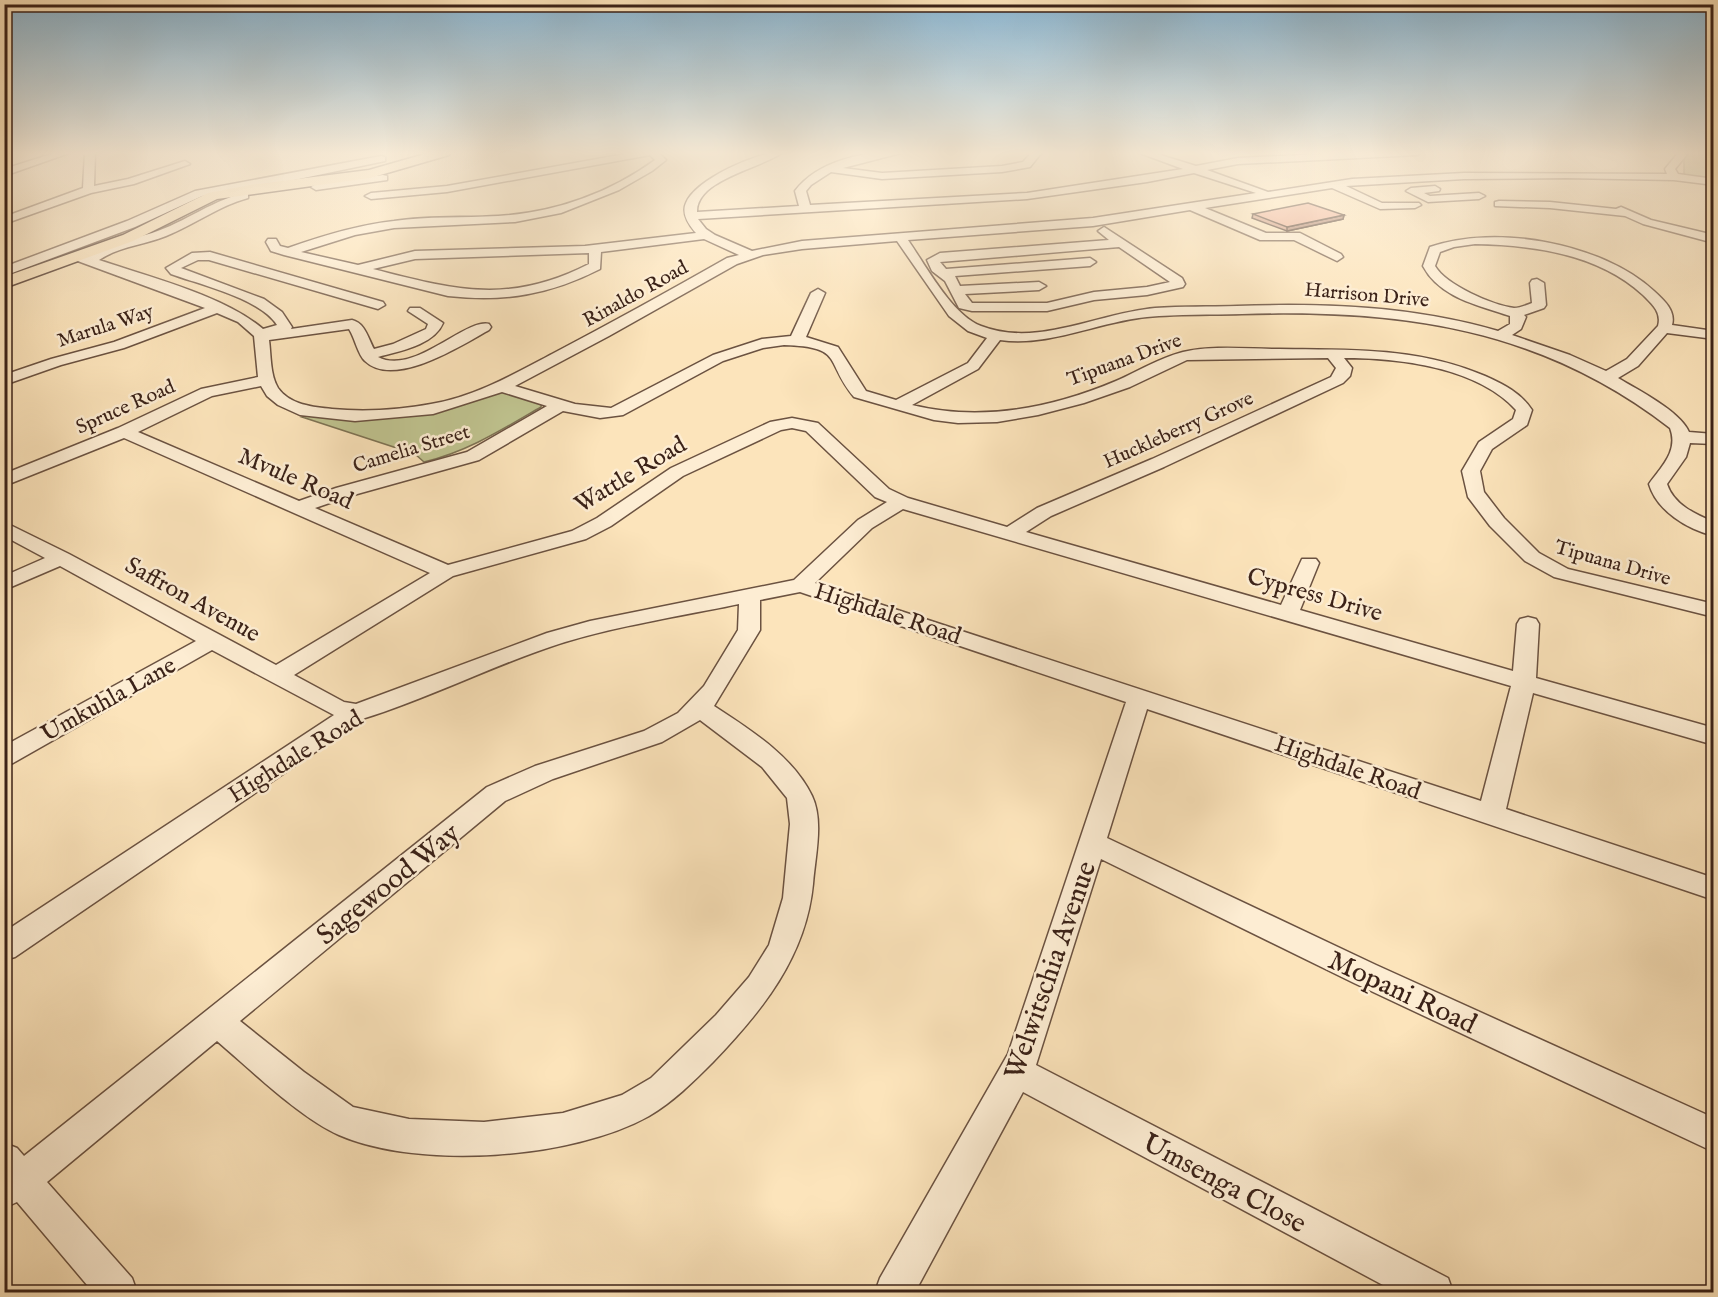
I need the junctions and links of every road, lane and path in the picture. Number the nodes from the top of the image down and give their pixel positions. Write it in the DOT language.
graph roads {
  1 [pos="27,213"];
  2 [pos="156,213"];
  3 [pos="181,213"];
  4 [pos="204,213"];
  5 [pos="546,213"];
  6 [pos="691,213"];
  7 [pos="758,213"];
  8 [pos="1156,213"];
  9 [pos="1206,213"];
  10 [pos="1627,213"];
  11 [pos="691,216"];
  12 [pos="4,221"];
  13 [pos="1104,231"];
  14 [pos="705,235"];
  15 [pos="900,237"];
  16 [pos="1713,239"];
  17 [pos="272,242"];
  18 [pos="1121,243"];
  19 [pos="595,249"];
  20 [pos="288,252"];
  21 [pos="751,255"];
  22 [pos="1141,256"];
  23 [pos="1337,257"];
  24 [pos="85,259"];
  25 [pos="357,269"];
  26 [pos="4,272"];
  27 [pos="951,281"];
  28 [pos="932,282"];
  29 [pos="4,283"];
  30 [pos="1537,283"];
  31 [pos="1039,286"];
  32 [pos="818,293"];
  33 [pos="378,305"];
  34 [pos="218,308"];
  35 [pos="415,311"];
  36 [pos="1515,313"];
  37 [pos="484,327"];
  38 [pos="1664,328"];
  39 [pos="997,335"];
  40 [pos="1713,335"];
  41 [pos="261,336"];
  42 [pos="1500,336"];
  43 [pos="797,340"];
  44 [pos="1334,354"];
  45 [pos="368,355"];
  46 [pos="1607,376"];
  47 [pos="4,380"];
  48 [pos="266,380"];
  49 [pos="501,387"];
  50 [pos="563,404"];
  51 [pos="899,405"];
  52 [pos="124,432"];
  53 [pos="1682,437"];
  54 [pos="1713,439"];
  55 [pos="4,481"];
  56 [pos="901,502"];
  57 [pos="300,507"];
  58 [pos="4,528"];
  59 [pos="1713,530"];
  60 [pos="1009,534"];
  61 [pos="62,558"];
  62 [pos="1309,563"];
  63 [pos="446,572"];
  64 [pos="4,584"];
  65 [pos="801,585"];
  66 [pos="749,594"];
  67 [pos="1713,611"];
  68 [pos="1288,614"];
  69 [pos="1528,624"];
  70 [pos="212,641"];
  71 [pos="277,675"];
  72 [pos="1524,682"];
  73 [pos="1139,697"];
  74 [pos="699,708"];
  75 [pos="356,712"];
  76 [pos="1713,737"];
  77 [pos="4,757"];
  78 [pos="1491,815"];
  79 [pos="1093,843"];
  80 [pos="1713,889"];
  81 [pos="4,948"];
  82 [pos="217,1022"];
  83 [pos="1017,1071"];
  84 [pos="1713,1136"];
  85 [pos="10,1177"];
  86 [pos="118,1293"];
  87 [pos="894,1293"];
  88 [pos="1434,1293"];
  1 -- 12 [label="street"];
  2 -- 26 [label="street"];
  3 -- 24 [label="main road"];
  4 -- 24 [label="street"];
  5 -- 20 [label="street"];
  6 -- 11 [label="street"];
  7 -- 11 [label="street"];
  8 -- 15 [label="street, Rinaldo Road"];
  9 -- 23 [label="street"];
  10 -- 16 [label="street"];
  11 -- 14 [label="street"];
  13 -- 18 [label="street"];
  14 -- 19 [label="street"];
  14 -- 21 [label="street"];
  15 -- 21 [label="street, Rinaldo Road"];
  15 -- 28 [label="street, Harrison Drive"];
  17 -- 20 [label="street"];
  18 -- 22 [label="street"];
  18 -- 27 [label="street"];
  19 -- 25 [label="street"];
  19 -- 25 [label="street"];
  20 -- 25 [label="street"];
  21 -- 49 [label="street, Rinaldo Road"];
  22 -- 27 [label="street"];
  22 -- 27 [label="street"];
  24 -- 29 [label="main road"];
  24 -- 34 [label="street"];
  27 -- 28 [label="street"];
  27 -- 31 [label="street"];
  28 -- 39 [label="street, Harrison Drive"];
  30 -- 36 [label="street"];
  32 -- 43 [label="street"];
  33 -- 41 [label="street"];
  34 -- 41 [label="street"];
  34 -- 47 [label="street, Marula Way"];
  35 -- 45 [label="street"];
  36 -- 38 [label="street"];
  36 -- 42 [label="street"];
  37 -- 45 [label="street"];
  38 -- 40 [label="street"];
  38 -- 46 [label="street"];
  39 -- 42 [label="street, Harrison Drive"];
  39 -- 51 [label="street"];
  41 -- 45 [label="street"];
  41 -- 48 [label="street"];
  42 -- 46 [label="street, Harrison Drive"];
  43 -- 50 [label="street, Tipuana Drive"];
  43 -- 51 [label="street, Tipuana Drive"];
  44 -- 51 [label="street, Tipuana Drive"];
  44 -- 60 [label="street, Huckleberry Grove"];
  44 -- 67 [label="street, Tipuana Drive"];
  46 -- 53 [label="street, Harrison Drive"];
  48 -- 49 [label="street, Rinaldo Road"];
  48 -- 52 [label="street, Spruce Road"];
  49 -- 50 [label="street, Tipuana Drive"];
  50 -- 57 [label="street, Camelia Street"];
  52 -- 55 [label="street, Spruce Road"];
  52 -- 57 [label="street, Mvule Road"];
  53 -- 54 [label="street"];
  53 -- 59 [label="street"];
  56 -- 60 [label="street, Cypress Drive"];
  56 -- 63 [label="street, Wattle Road"];
  56 -- 65 [label="street"];
  57 -- 63 [label="street, Mvule Road"];
  58 -- 61 [label="street, Saffron Avenue"];
  60 -- 68 [label="street, Cypress Drive"];
  61 -- 64 [label="street"];
  61 -- 70 [label="street, Saffron Avenue"];
  62 -- 68 [label="street"];
  63 -- 71 [label="street, Wattle Road"];
  65 -- 66 [label="street, Highdale Road"];
  65 -- 73 [label="street, Highdale Road"];
  66 -- 74 [label="street, Sagewood Way"];
  66 -- 75 [label="street, Highdale Road"];
  68 -- 72 [label="street, Cypress Drive"];
  69 -- 72 [label="street"];
  70 -- 71 [label="street, Saffron Avenue"];
  70 -- 77 [label="street, Umkuhla Lane"];
  71 -- 75 [label="street, Saffron Avenue"];
  72 -- 76 [label="street, Cypress Drive"];
  72 -- 78 [label="street"];
  73 -- 78 [label="street, Highdale Road"];
  73 -- 79 [label="street, Welwitschia Avenue"];
  74 -- 82 [label="street, Sagewood Way"];
  74 -- 82 [label="street"];
  75 -- 81 [label="street, Highdale Road"];
  78 -- 80 [label="street, Highdale Road"];
  79 -- 83 [label="street, Welwitschia Avenue"];
  79 -- 84 [label="street, Mopani Road"];
  82 -- 85 [label="street, Sagewood Way"];
  83 -- 87 [label="street, Welwitschia Avenue"];
  83 -- 88 [label="street, Umsenga Close"];
  85 -- 86 [label="street"];
}
